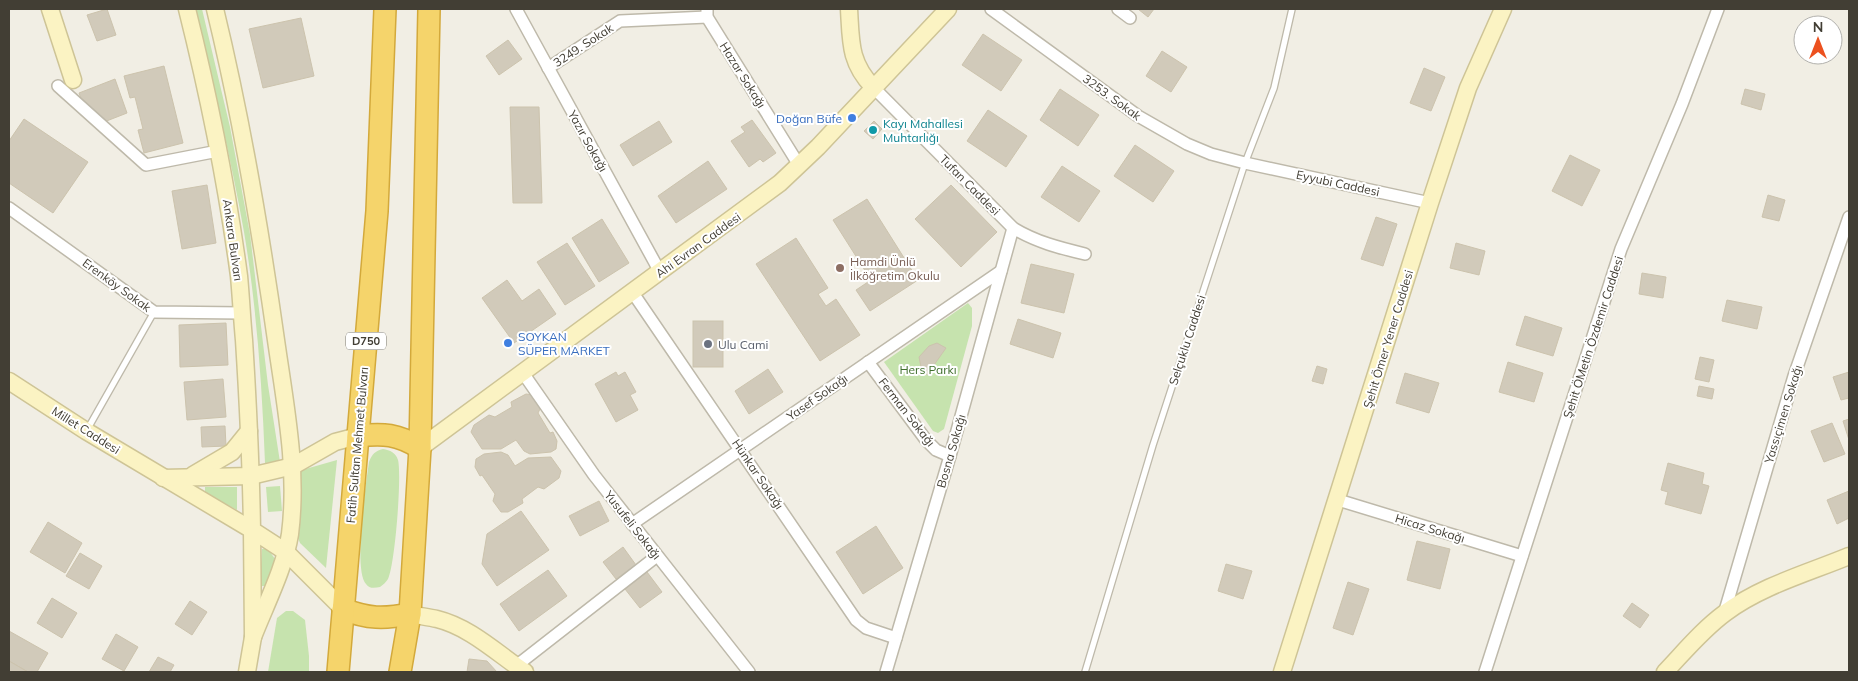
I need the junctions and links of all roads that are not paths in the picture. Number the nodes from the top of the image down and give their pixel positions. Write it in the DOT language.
graph roads {
  1 [pos="50,9"];
  2 [pos="186,9"];
  3 [pos="214,9"];
  4 [pos="385,9"];
  5 [pos="429,9"];
  6 [pos="516,9"];
  7 [pos="849,9"];
  8 [pos="948,9"];
  9 [pos="991,9"];
  10 [pos="1118,9"];
  11 [pos="1292,9"];
  12 [pos="1504,9"];
  13 [pos="1717,9"];
  14 [pos="707,13"];
  15 [pos="620,15"];
  16 [pos="1130,18"];
  17 [pos="548,68"];
  18 [pos="65,83"];
  19 [pos="873,87"];
  20 [pos="218,151"];
  21 [pos="1245,163"];
  22 [pos="799,165"];
  23 [pos="1430,203"];
  24 [pos="9,208"];
  25 [pos="1849,217"];
  26 [pos="1013,228"];
  27 [pos="1085,254"];
  28 [pos="1001,271"];
  29 [pos="660,272"];
  30 [pos="633,293"];
  31 [pos="154,312"];
  32 [pos="242,313"];
  33 [pos="868,362"];
  34 [pos="523,373"];
  35 [pos="9,381"];
  36 [pos="86,431"];
  37 [pos="249,431"];
  38 [pos="358,436"];
  39 [pos="420,448"];
  40 [pos="741,449"];
  41 [pos="950,456"];
  42 [pos="293,466"];
  43 [pos="251,476"];
  44 [pos="190,477"];
  45 [pos="163,478"];
  46 [pos="1338,500"];
  47 [pos="632,524"];
  48 [pos="252,530"];
  49 [pos="286,552"];
  50 [pos="657,556"];
  51 [pos="1522,556"];
  52 [pos="1849,556"];
  53 [pos="343,609"];
  54 [pos="410,614"];
  55 [pos="1724,614"];
  56 [pos="253,638"];
  57 [pos="896,638"];
  58 [pos="521,669"];
  59 [pos="247,672"];
  60 [pos="338,672"];
  61 [pos="400,672"];
  62 [pos="749,672"];
  63 [pos="886,672"];
  64 [pos="1085,672"];
  65 [pos="1282,672"];
  66 [pos="1485,672"];
  67 [pos="1665,672"];
  1 -- 18 [label="main road"];
  2 -- 20 [label="main road, Ankara Bulvarı"];
  3 -- 42 [label="main road, Ankara Bulvarı"];
  4 -- 38 [label="highway, Fatih Sultan Mehmet Bulvarı / D750"];
  5 -- 39 [label="highway"];
  6 -- 17 [label="street, Yazır Sokağı"];
  7 -- 19 [label="main road"];
  8 -- 19 [label="main road, Ahi Evran Caddesi"];
  9 -- 21 [label="street, 3253. Sokak"];
  10 -- 16 [label="street"];
  11 -- 21 [label="lane, Selçuklu Caddesi"];
  12 -- 23 [label="main road, Şehit Ömer Yener Caddesi"];
  13 -- 51 [label="street, Şehit ÖMetin Özdemir Caddesi"];
  14 -- 15 [label="street, 3249. Sokak"];
  14 -- 22 [label="street, Hazar Sokağı"];
  15 -- 17 [label="street, 3249. Sokak"];
  17 -- 29 [label="street, Yazır Sokağı"];
  18 -- 20 [label="street"];
  19 -- 22 [label="main road, Ahi Evran Caddesi"];
  19 -- 26 [label="street, Tufan Caddesi"];
  20 -- 32 [label="main road, Ankara Bulvarı"];
  21 -- 23 [label="street, Eyyubi Caddesi"];
  21 -- 64 [label="lane, Selçuklu Caddesi"];
  22 -- 29 [label="main road, Ahi Evran Caddesi"];
  23 -- 46 [label="main road, Şehit Ömer Yener Caddesi"];
  24 -- 31 [label="street, Erenköy Sokak"];
  25 -- 55 [label="street, Yassıçimen Sokağı"];
  26 -- 27 [label="street, Tufan Caddesi"];
  26 -- 28 [label="street, Bosna Sokağı"];
  28 -- 33 [label="street, Yasef Sokağı"];
  28 -- 41 [label="street, Bosna Sokağı"];
  29 -- 30 [label="main road, Ahi Evran Caddesi"];
  30 -- 34 [label="main road, Ahi Evran Caddesi"];
  30 -- 40 [label="street, Hünkar Sokağı"];
  31 -- 32 [label="street, Erenköy Sokak"];
  31 -- 36 [label="lane"];
  32 -- 37 [label="main road, Ankara Bulvarı"];
  33 -- 40 [label="street, Yasef Sokağı"];
  33 -- 41 [label="street, Ferman Sokağı"];
  34 -- 39 [label="main road, Ahi Evran Caddesi"];
  34 -- 47 [label="street, Yusufeli Sokağı"];
  35 -- 36 [label="main road, Millet Caddesi"];
  36 -- 45 [label="main road, Millet Caddesi"];
  37 -- 43 [label="main road, Ankara Bulvarı"];
  37 -- 44 [label="main road"];
  38 -- 39 [label="highway"];
  38 -- 42 [label="main road"];
  38 -- 53 [label="highway, Fatih Sultan Mehmet Bulvarı / D750"];
  39 -- 54 [label="highway"];
  40 -- 47 [label="street, Yasef Sokağı"];
  40 -- 57 [label="street, Hünkar Sokağı"];
  41 -- 57 [label="street, Bosna Sokağı"];
  42 -- 43 [label="main road"];
  42 -- 49 [label="main road, Ankara Bulvarı"];
  43 -- 44 [label="main road"];
  43 -- 48 [label="main road, Ankara Bulvarı"];
  44 -- 45 [label="main road"];
  45 -- 48 [label="main road, Millet Caddesi"];
  46 -- 51 [label="street, Hicaz Sokağı"];
  46 -- 65 [label="main road, Şehit Ömer Yener Caddesi"];
  47 -- 50 [label="street, Yusufeli Sokağı"];
  48 -- 49 [label="main road"];
  48 -- 56 [label="main road, Ankara Bulvarı"];
  49 -- 53 [label="main road"];
  49 -- 56 [label="main road, Ankara Bulvarı"];
  50 -- 58 [label="street"];
  50 -- 62 [label="street, Yusufeli Sokağı"];
  51 -- 66 [label="street, Şehit ÖMetin Özdemir Caddesi"];
  52 -- 55 [label="main road"];
  53 -- 54 [label="highway"];
  53 -- 60 [label="highway, Fatih Sultan Mehmet Bulvarı / D750"];
  54 -- 58 [label="main road"];
  54 -- 61 [label="highway"];
  55 -- 67 [label="main road"];
  56 -- 59 [label="main road, Ankara Bulvarı"];
  57 -- 63 [label="street, Bosna Sokağı"];
}
